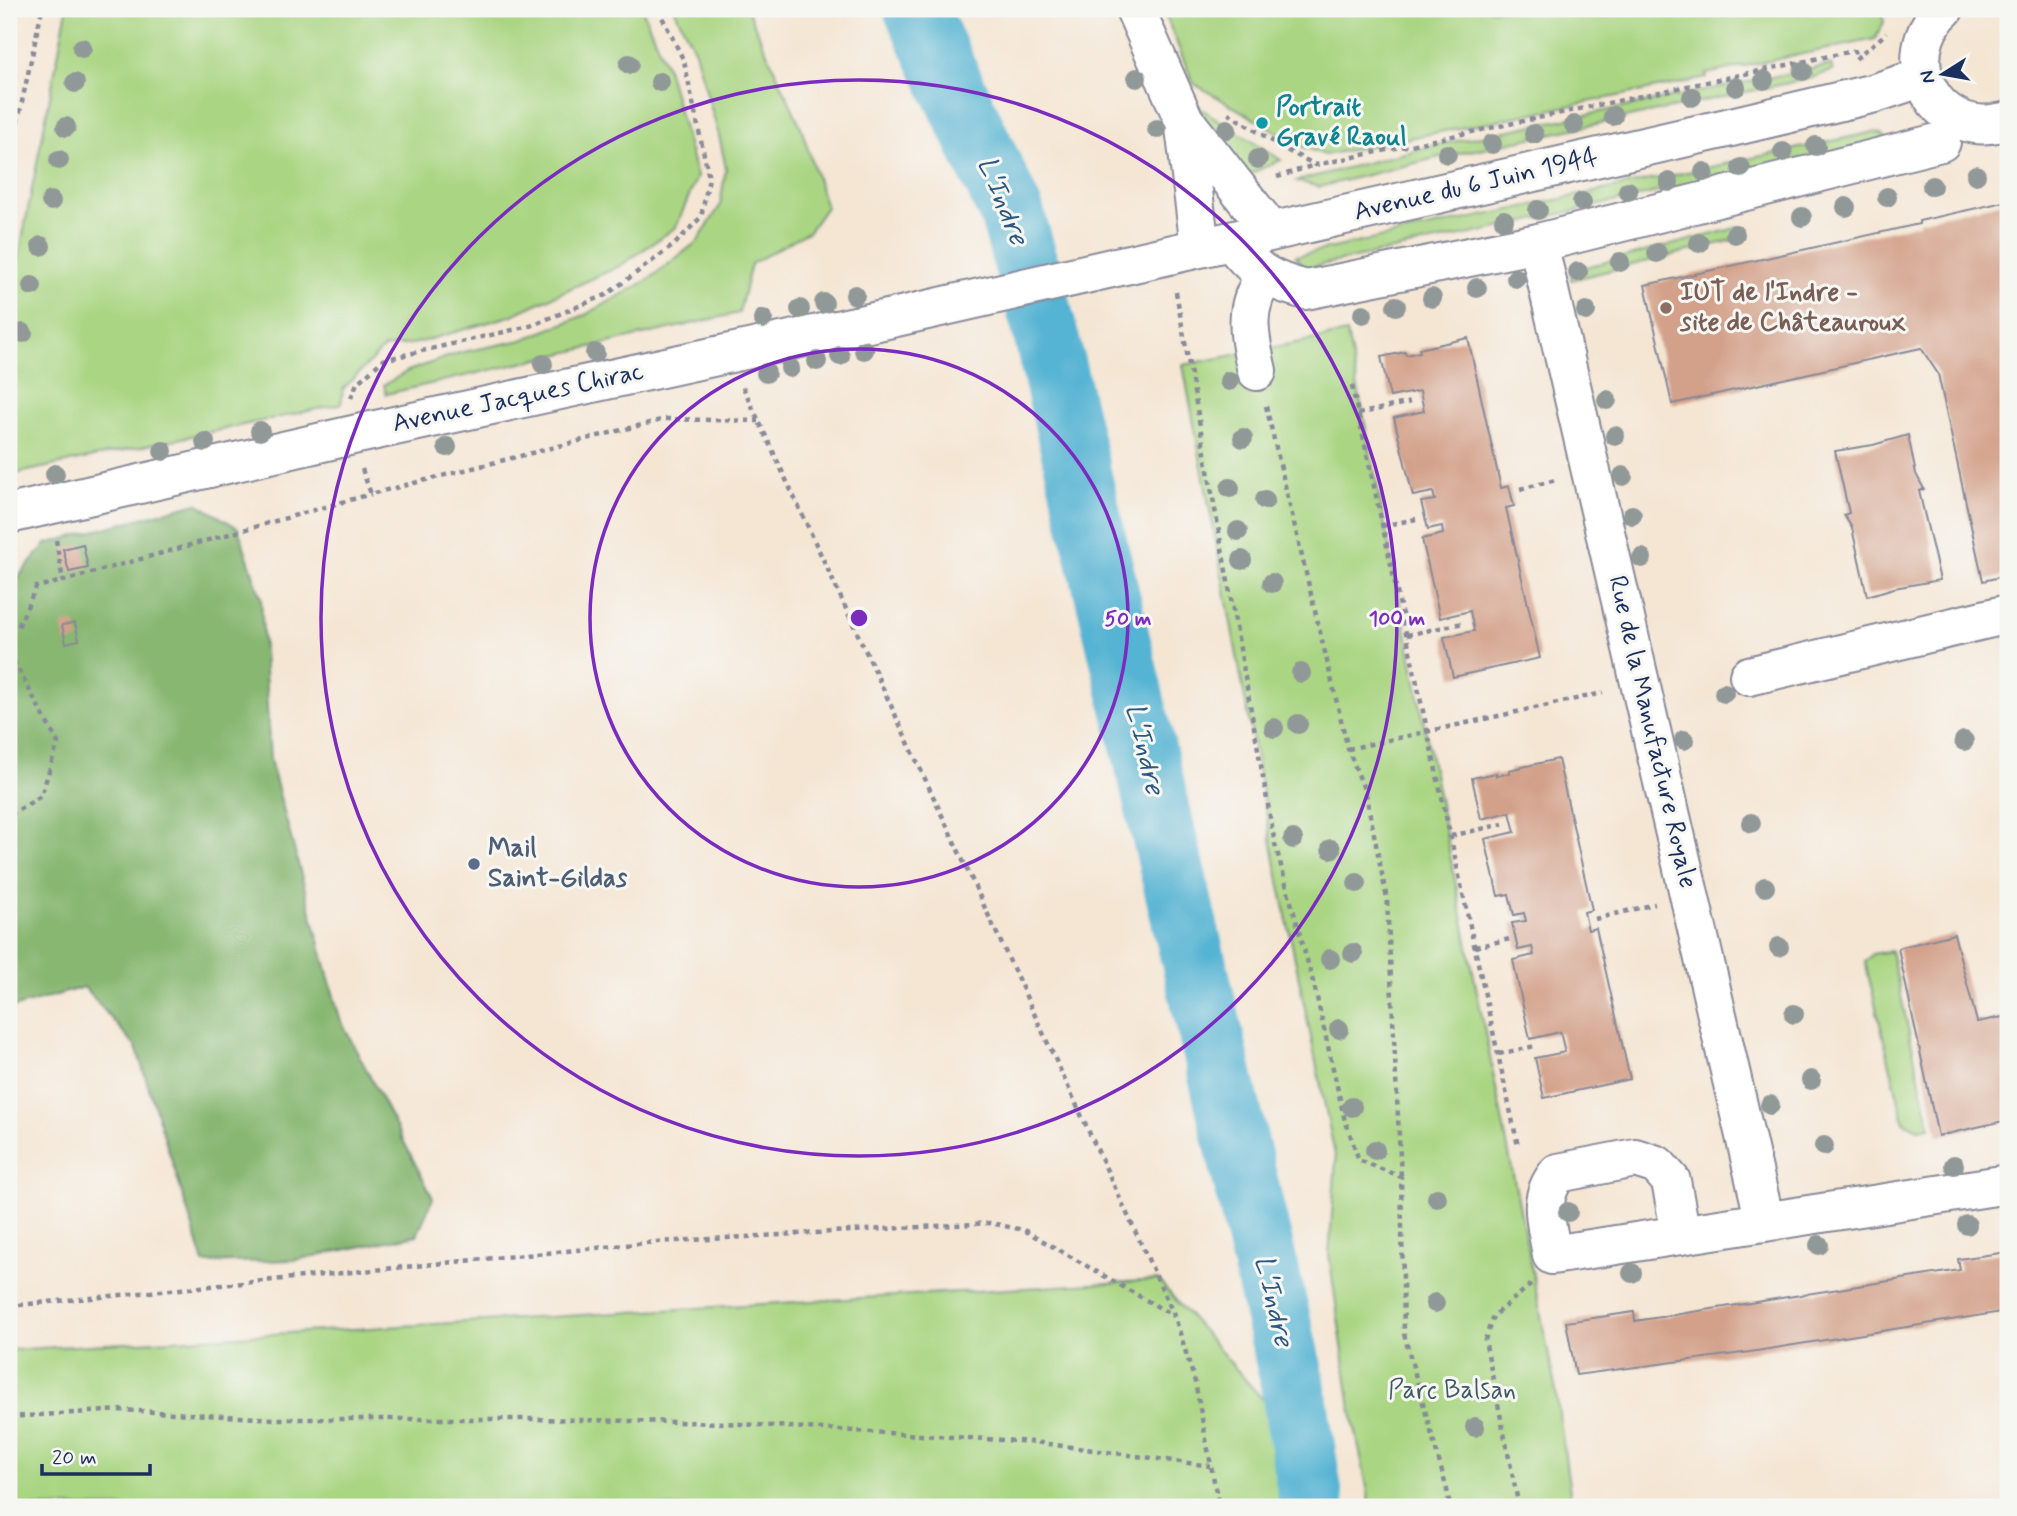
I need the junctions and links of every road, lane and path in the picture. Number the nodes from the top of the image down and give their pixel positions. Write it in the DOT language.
graph roads {
  1 [pos="42,9"];
  2 [pos="658,9"];
  3 [pos="1135,9"];
  4 [pos="1944,9"];
  5 [pos="1887,30"];
  6 [pos="1923,77"];
  7 [pos="1219,107"];
  8 [pos="1184,120"];
  9 [pos="2008,121"];
  10 [pos="1941,142"];
  11 [pos="9,162"];
  12 [pos="1271,231"];
  13 [pos="1538,243"];
  14 [pos="1215,244"];
  15 [pos="1266,276"];
  16 [pos="1028,287"];
  17 [pos="1178,304"];
  18 [pos="1257,371"];
  19 [pos="1352,386"];
  20 [pos="1410,402"];
  21 [pos="350,407"];
  22 [pos="1358,414"];
  23 [pos="1557,479"];
  24 [pos="365,480"];
  25 [pos="1520,489"];
  26 [pos="372,494"];
  27 [pos="25,510"];
  28 [pos="1416,519"];
  29 [pos="1382,526"];
  30 [pos="64,581"];
  31 [pos="2008,614"];
  32 [pos="1463,623"];
  33 [pos="9,629"];
  34 [pos="1407,635"];
  35 [pos="9,652"];
  36 [pos="1749,676"];
  37 [pos="1608,693"];
  38 [pos="1428,730"];
  39 [pos="1348,749"];
  40 [pos="9,816"];
  41 [pos="1503,824"];
  42 [pos="1451,836"];
  43 [pos="1657,904"];
  44 [pos="1595,919"];
  45 [pos="1510,939"];
  46 [pos="1475,947"];
  47 [pos="1535,1046"];
  48 [pos="1499,1055"];
  49 [pos="1518,1146"];
  50 [pos="1401,1177"];
  51 [pos="2008,1184"];
  52 [pos="1765,1222"];
  53 [pos="1681,1235"];
  54 [pos="1552,1255"];
  55 [pos="9,1306"];
  56 [pos="1175,1317"];
  57 [pos="9,1417"];
  58 [pos="1210,1466"];
  59 [pos="1219,1507"];
  60 [pos="1450,1507"];
  61 [pos="1519,1507"];
  1 -- 11 [label="path"];
  2 -- 21 [label="path"];
  3 -- 8 [label="street"];
  4 -- 6 [label="street"];
  5 -- 7 [label="path"];
  6 -- 9 [label="street"];
  6 -- 12 [label="street, Avenue du 6 Juin 1944"];
  8 -- 12 [label="street"];
  8 -- 14 [label="street"];
  10 -- 13 [label="street"];
  12 -- 14 [label="street, Avenue du 6 Juin 1944"];
  13 -- 15 [label="street"];
  13 -- 52 [label="street, Rue de la Manufacture Royale"];
  14 -- 15 [label="street"];
  14 -- 16 [label="street, Avenue du 6 Juin 1944"];
  15 -- 18 [label="street"];
  16 -- 27 [label="street, Avenue Jacques Chirac"];
  17 -- 50 [label="path"];
  18 -- 39 [label="path"];
  19 -- 22 [label="path"];
  20 -- 22 [label="path"];
  22 -- 29 [label="path"];
  23 -- 25 [label="path"];
  24 -- 26 [label="path"];
  26 -- 30 [label="path"];
  26 -- 56 [label="path"];
  27 -- 30 [label="path"];
  28 -- 29 [label="path"];
  29 -- 34 [label="path"];
  30 -- 33 [label="path"];
  31 -- 36 [label="street"];
  32 -- 34 [label="path"];
  34 -- 38 [label="path"];
  35 -- 40 [label="path"];
  37 -- 38 [label="path"];
  38 -- 39 [label="path"];
  38 -- 42 [label="path"];
  39 -- 50 [label="path"];
  41 -- 42 [label="path"];
  42 -- 46 [label="path"];
  43 -- 44 [label="path"];
  45 -- 46 [label="path"];
  46 -- 48 [label="path"];
  47 -- 48 [label="path"];
  48 -- 49 [label="path"];
  50 -- 60 [label="path"];
  51 -- 52 [label="street"];
  52 -- 53 [label="street"];
  53 -- 54 [label="street"];
  53 -- 54 [label="street"];
  54 -- 61 [label="path"];
  55 -- 56 [label="path"];
  56 -- 58 [label="path"];
  57 -- 58 [label="path"];
  58 -- 59 [label="path"];
}
